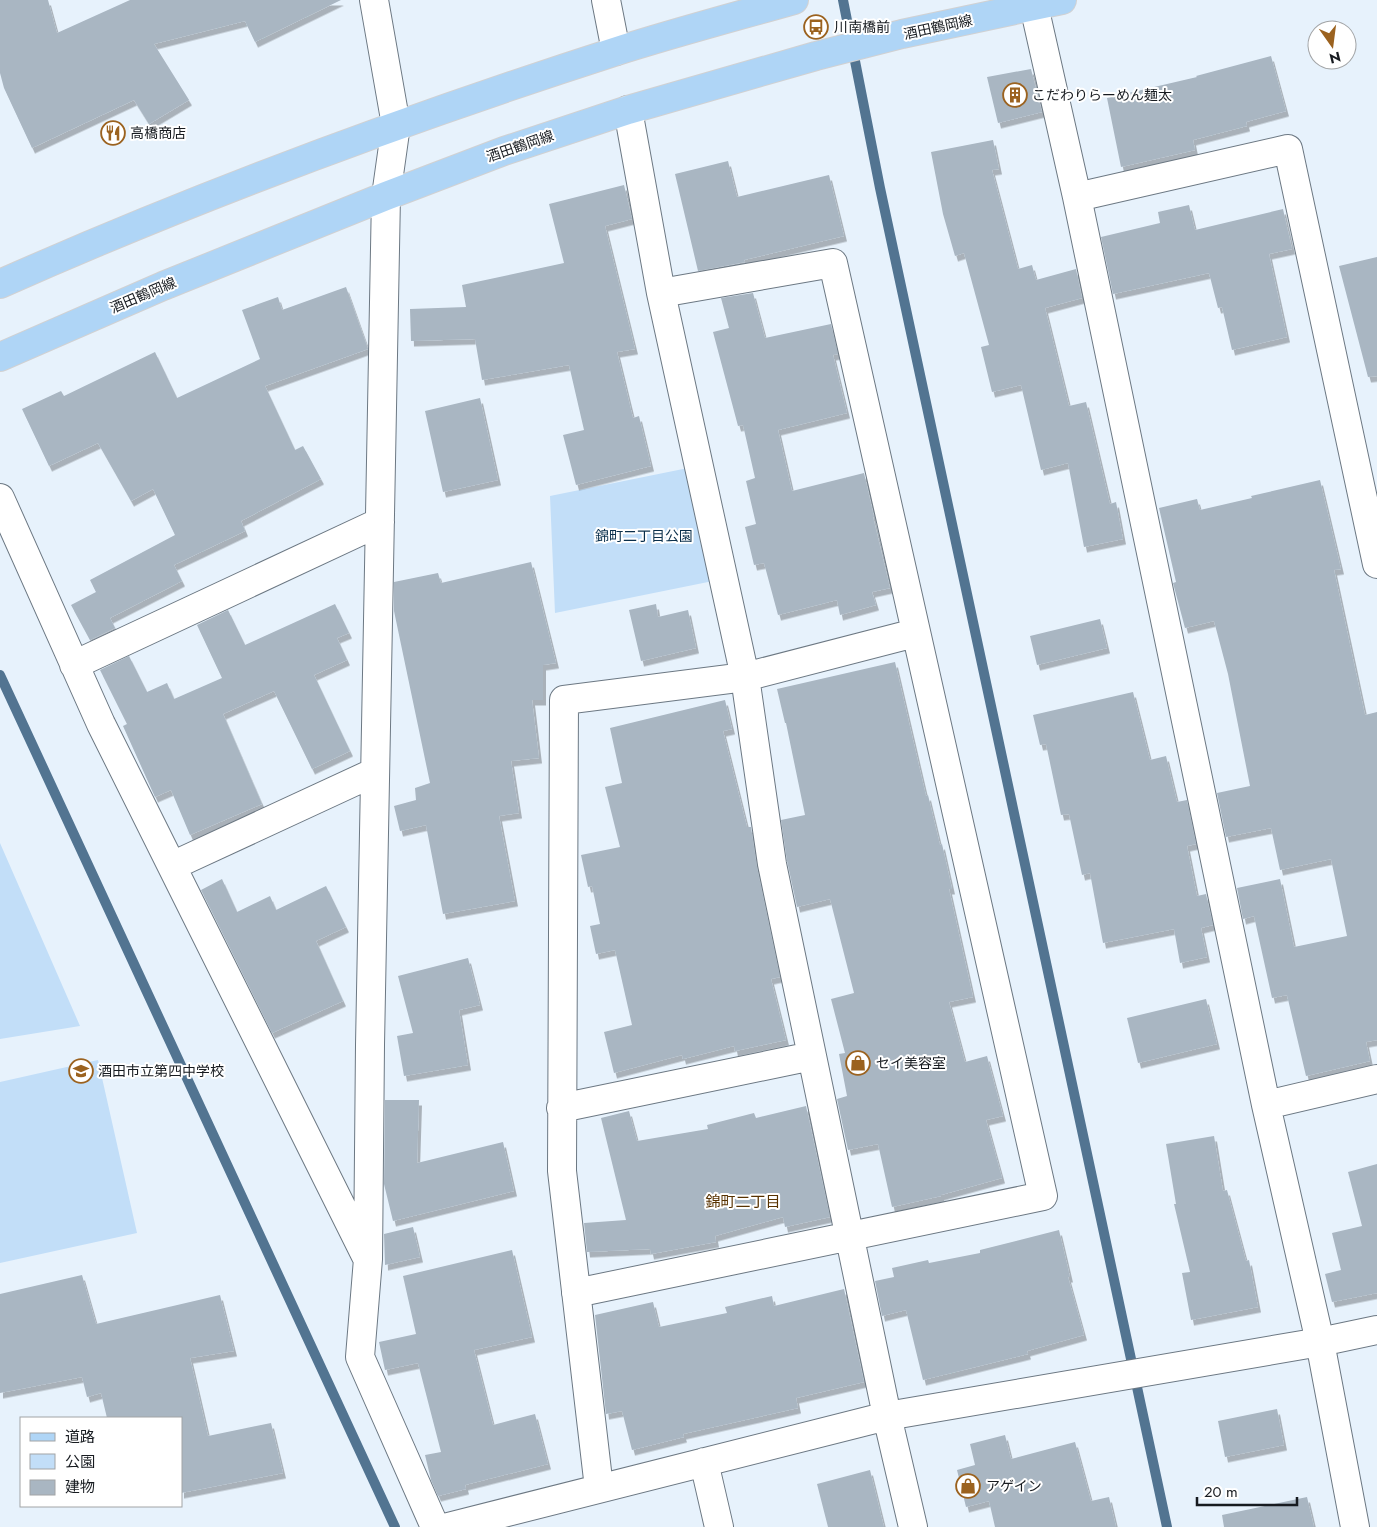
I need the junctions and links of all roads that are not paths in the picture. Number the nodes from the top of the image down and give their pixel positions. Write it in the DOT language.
graph roads {
  1 [pos="374,0"];
  2 [pos="606,0"];
  3 [pos="794,0"];
  4 [pos="1062,0"];
  5 [pos="1034,6"];
  6 [pos="616,51"];
  7 [pos="628,110"];
  8 [pos="396,125"];
  9 [pos="386,196"];
  10 [pos="1077,197"];
  11 [pos="1,282"];
  12 [pos="661,293"];
  13 [pos="0,357"];
  14 [pos="0,498"];
  15 [pos="380,522"];
  16 [pos="1377,564"];
  17 [pos="915,633"];
  18 [pos="74,665"];
  19 [pos="745,677"];
  20 [pos="375,772"];
  21 [pos="172,866"];
  22 [pos="812,1056"];
  23 [pos="1377,1079"];
  24 [pos="1266,1104"];
  25 [pos="561,1108"];
  26 [pos="850,1236"];
  27 [pos="368,1259"];
  28 [pos="576,1293"];
  29 [pos="1377,1330"];
  30 [pos="1320,1342"];
  31 [pos="887,1416"];
  32 [pos="704,1462"];
  33 [pos="599,1488"];
  34 [pos="436,1527"];
  35 [pos="448,1527"];
  36 [pos="719,1527"];
  37 [pos="913,1527"];
  38 [pos="1355,1527"];
  1 -- 8 [label="street"];
  2 -- 6 [label="street"];
  3 -- 6 [label="main road"];
  4 -- 5 [label="main road, 酒田鶴岡線"];
  5 -- 7 [label="main road, 酒田鶴岡線"];
  5 -- 10 [label="street"];
  6 -- 8 [label="main road"];
  7 -- 9 [label="main road, 酒田鶴岡線"];
  7 -- 12 [label="street"];
  8 -- 9 [label="street"];
  8 -- 11 [label="main road"];
  9 -- 13 [label="main road, 酒田鶴岡線"];
  9 -- 15 [label="street"];
  10 -- 16 [label="street"];
  10 -- 24 [label="street"];
  12 -- 17 [label="street"];
  12 -- 19 [label="street"];
  14 -- 18 [label="street"];
  15 -- 18 [label="street"];
  15 -- 20 [label="street"];
  17 -- 19 [label="street"];
  17 -- 26 [label="street"];
  18 -- 21 [label="street"];
  19 -- 22 [label="street"];
  19 -- 25 [label="street"];
  20 -- 21 [label="street"];
  20 -- 27 [label="street"];
  21 -- 27 [label="street"];
  22 -- 25 [label="street"];
  22 -- 26 [label="street"];
  23 -- 24 [label="street"];
  24 -- 30 [label="street"];
  25 -- 28 [label="street"];
  26 -- 28 [label="street"];
  26 -- 31 [label="street"];
  27 -- 34 [label="street"];
  28 -- 33 [label="street"];
  29 -- 30 [label="street"];
  30 -- 31 [label="street"];
  30 -- 38 [label="street"];
  31 -- 32 [label="street"];
  31 -- 37 [label="street"];
  32 -- 33 [label="street"];
  32 -- 36 [label="street"];
  33 -- 35 [label="street"];
}
